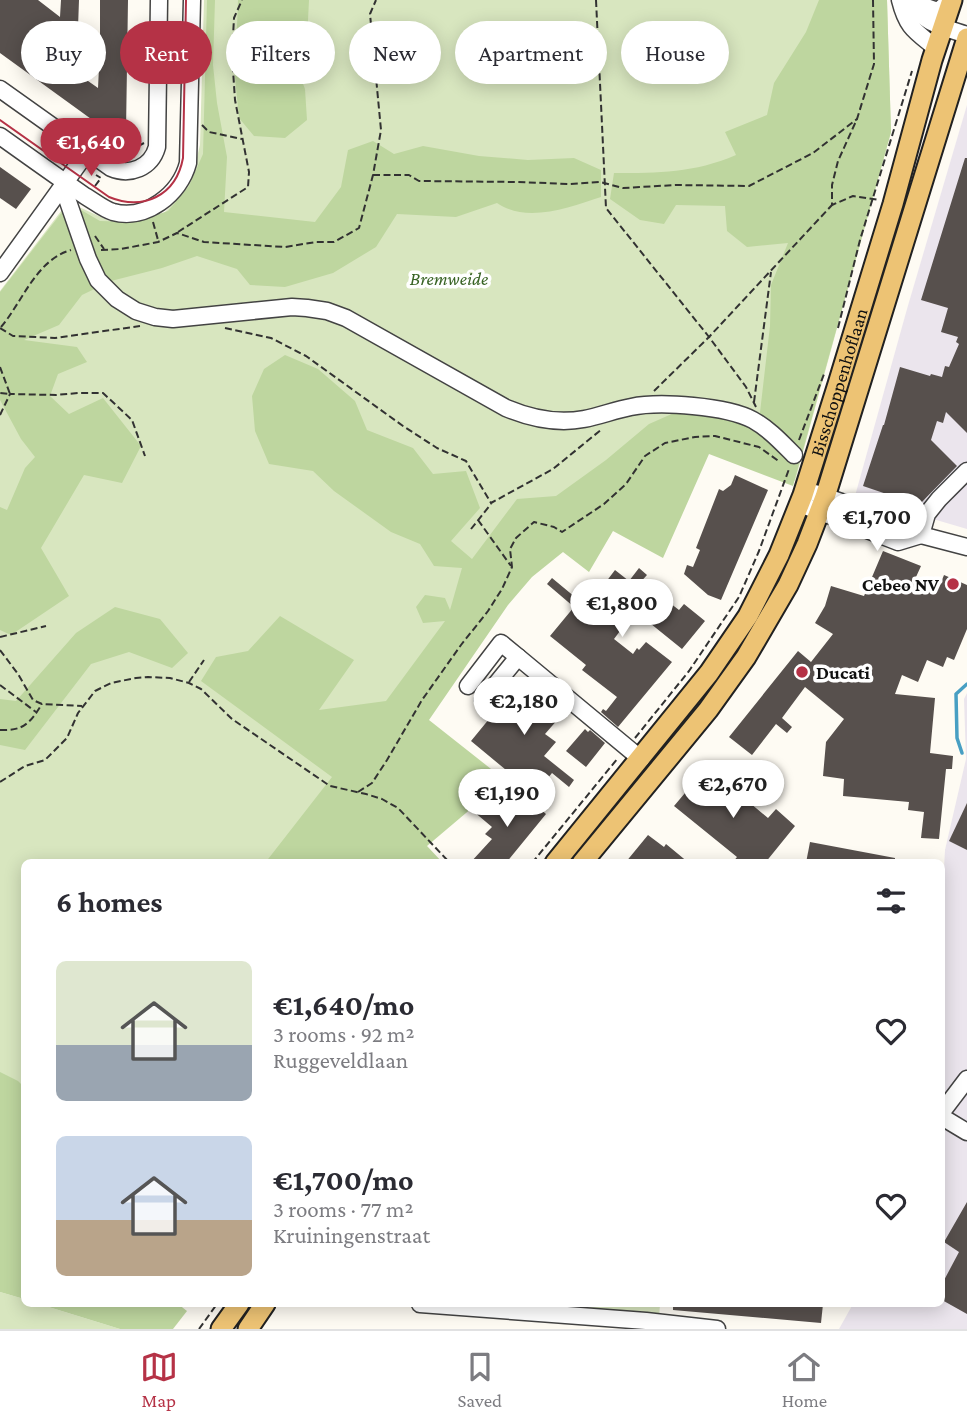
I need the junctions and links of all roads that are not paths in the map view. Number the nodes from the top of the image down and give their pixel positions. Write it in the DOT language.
graph roads {
  1 [pos="159,0"];
  2 [pos="192,0"];
  3 [pos="900,0"];
  4 [pos="911,0"];
  5 [pos="917,0"];
  6 [pos="951,0"];
  7 [pos="943,28"];
  8 [pos="967,36"];
  9 [pos="936,48"];
  10 [pos="0,89"];
  11 [pos="0,136"];
  12 [pos="87,152"];
  13 [pos="64,186"];
  14 [pos="0,273"];
  15 [pos="788,459"];
  16 [pos="967,471"];
  17 [pos="802,496"];
  18 [pos="822,504"];
  19 [pos="921,535"];
  20 [pos="967,547"];
  21 [pos="518,657"];
  22 [pos="468,686"];
  23 [pos="483,700"];
  24 [pos="634,754"];
  25 [pos="558,859"];
  26 [pos="585,859"];
  27 [pos="967,1079"];
  28 [pos="945,1111"];
  29 [pos="945,1117"];
  30 [pos="967,1132"];
  31 [pos="237,1307"];
  32 [pos="263,1307"];
  33 [pos="460,1307"];
  34 [pos="221,1329"];
  35 [pos="248,1329"];
  36 [pos="718,1329"];
  1 -- 12 [label="street"];
  2 -- 13 [label="street"];
  3 -- 9 [label="street"];
  4 -- 7 [label="street"];
  5 -- 6 [label="street"];
  6 -- 7 [label="main road, Bisschoppenhoflaan"];
  7 -- 8 [label="street"];
  7 -- 9 [label="main road, Bisschoppenhoflaan"];
  8 -- 18 [label="main road, Bisschoppenhoflaan"];
  9 -- 17 [label="main road, Bisschoppenhoflaan"];
  10 -- 12 [label="street"];
  11 -- 13 [label="street"];
  12 -- 13 [label="street"];
  13 -- 14 [label="street"];
  13 -- 15 [label="street"];
  16 -- 19 [label="street"];
  17 -- 18 [label="street"];
  17 -- 24 [label="main road, Bisschoppenhoflaan"];
  18 -- 19 [label="street"];
  18 -- 26 [label="main road, Bisschoppenhoflaan"];
  19 -- 20 [label="street"];
  21 -- 22 [label="street"];
  21 -- 23 [label="street"];
  21 -- 24 [label="street"];
  24 -- 25 [label="main road, Bisschoppenhoflaan"];
  27 -- 28 [label="street"];
  29 -- 30 [label="street"];
  31 -- 34 [label="main road"];
  32 -- 35 [label="main road"];
  33 -- 36 [label="street"];
}
